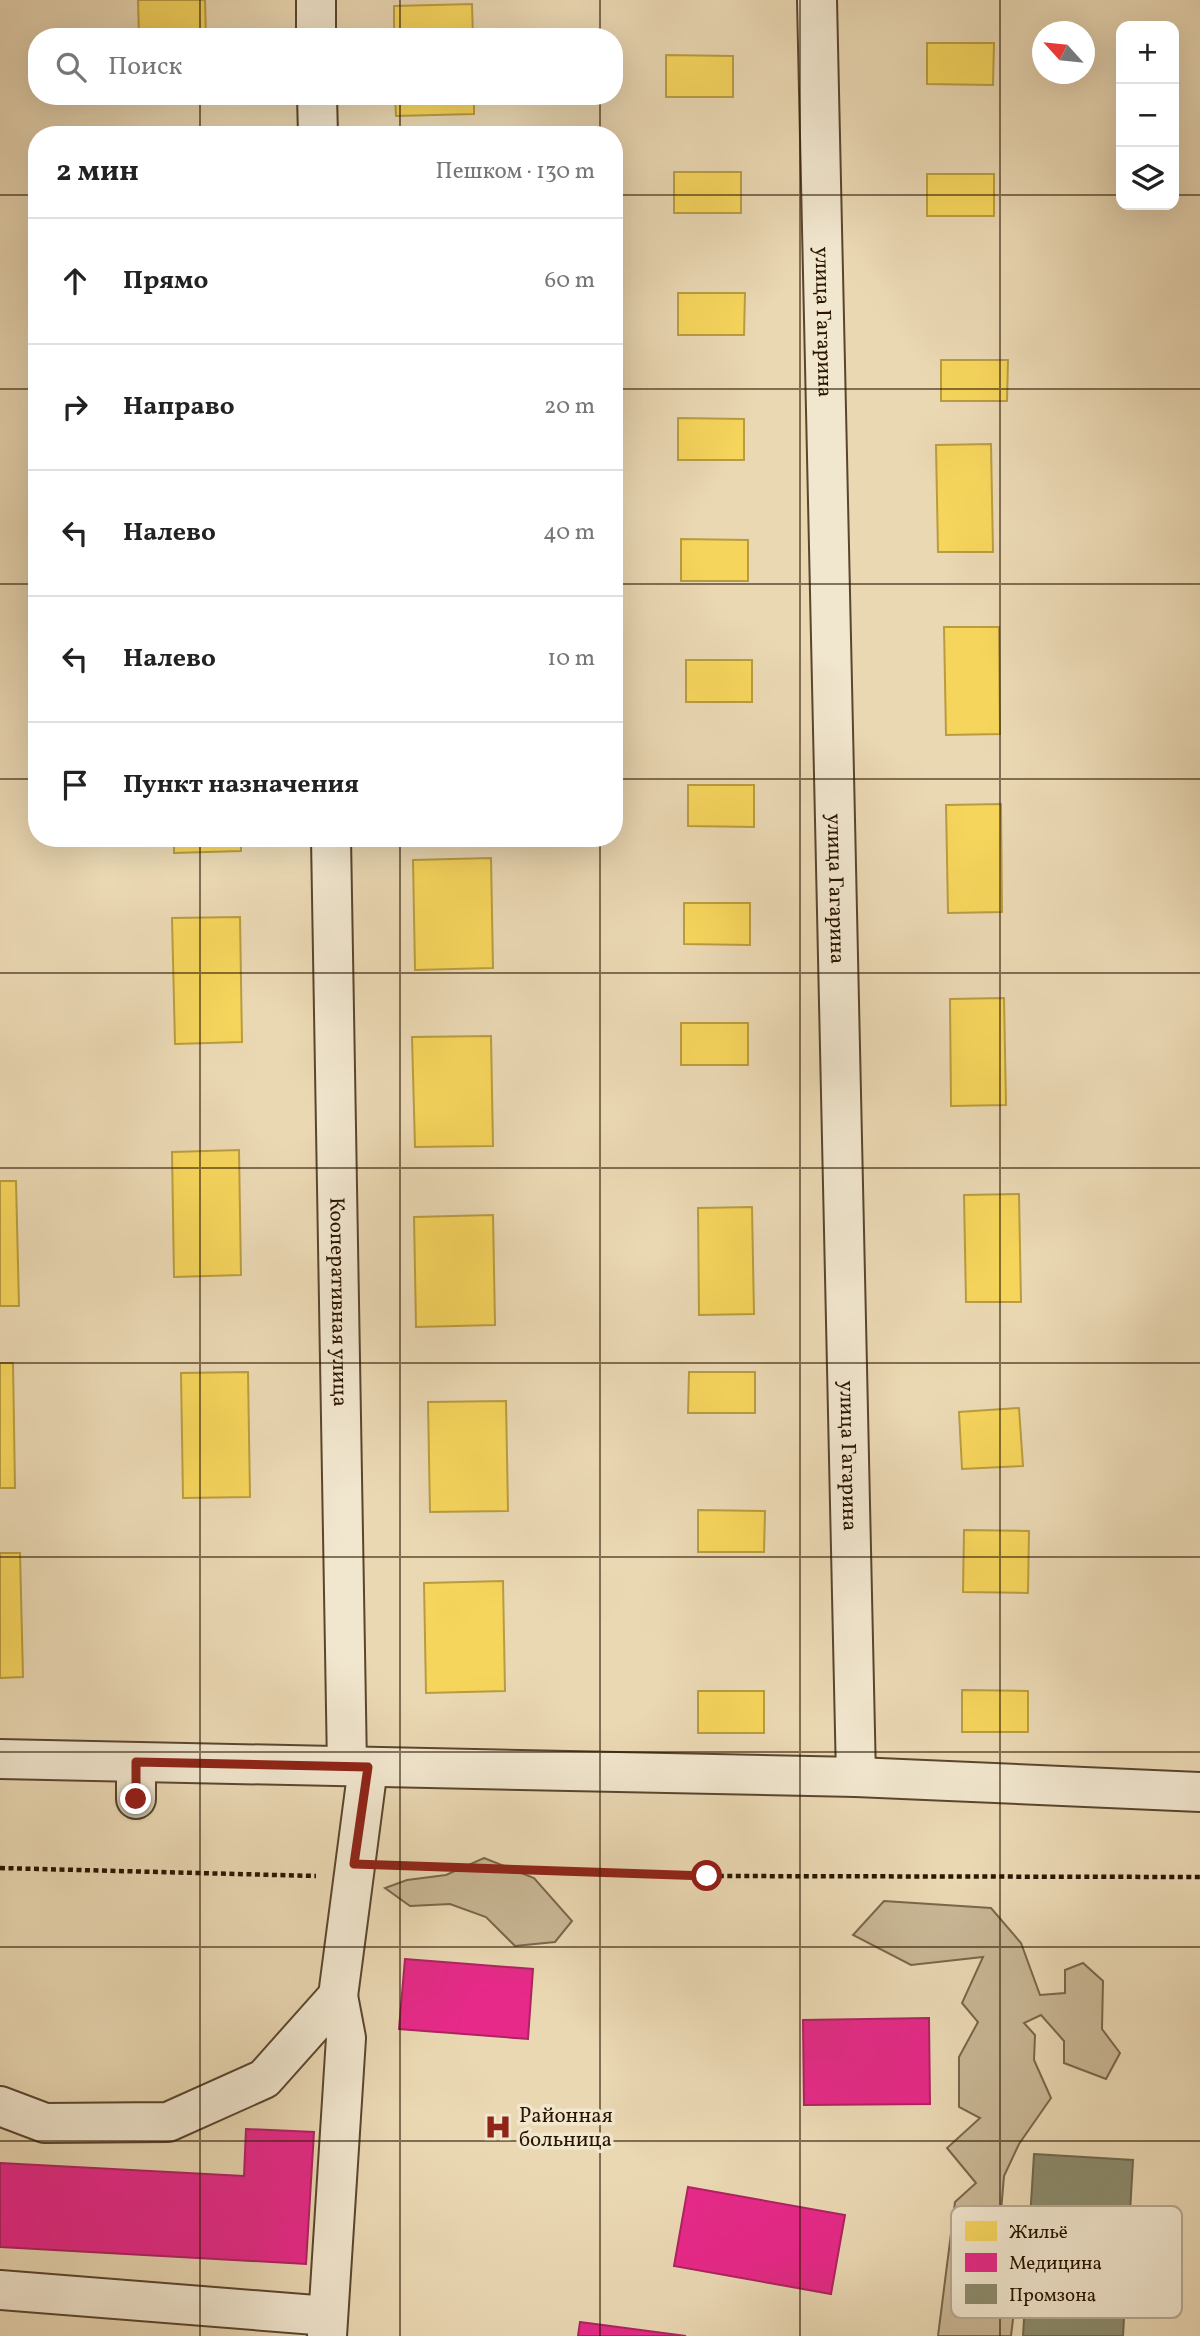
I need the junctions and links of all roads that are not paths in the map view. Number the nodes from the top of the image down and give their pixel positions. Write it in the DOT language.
graph roads {
  1 [pos="316,0"];
  2 [pos="817,0"];
  3 [pos="316,28"];
  4 [pos="317,105"];
  5 [pos="318,126"];
  6 [pos="331,847"];
  7 [pos="0,1759"];
  8 [pos="136,1762"];
  9 [pos="358,1767"];
  10 [pos="856,1777"];
  11 [pos="1200,1792"];
  12 [pos="136,1799"];
  13 [pos="338,1996"];
  14 [pos="0,2106"];
  15 [pos="3,2297"];
  16 [pos="327,2326"];
  1 -- 3 [label="street"];
  2 -- 10 [label="street, улица Гагарина"];
  4 -- 5 [label="street"];
  6 -- 9 [label="street, Кооперативная улица"];
  7 -- 8 [label="street"];
  8 -- 9 [label="street"];
  8 -- 12 [label="street"];
  9 -- 10 [label="street"];
  9 -- 13 [label="street, Кооперативная улица"];
  10 -- 11 [label="street"];
  13 -- 14 [label="street"];
  13 -- 16 [label="street, Кооперативная улица"];
  15 -- 16 [label="street"];
}
